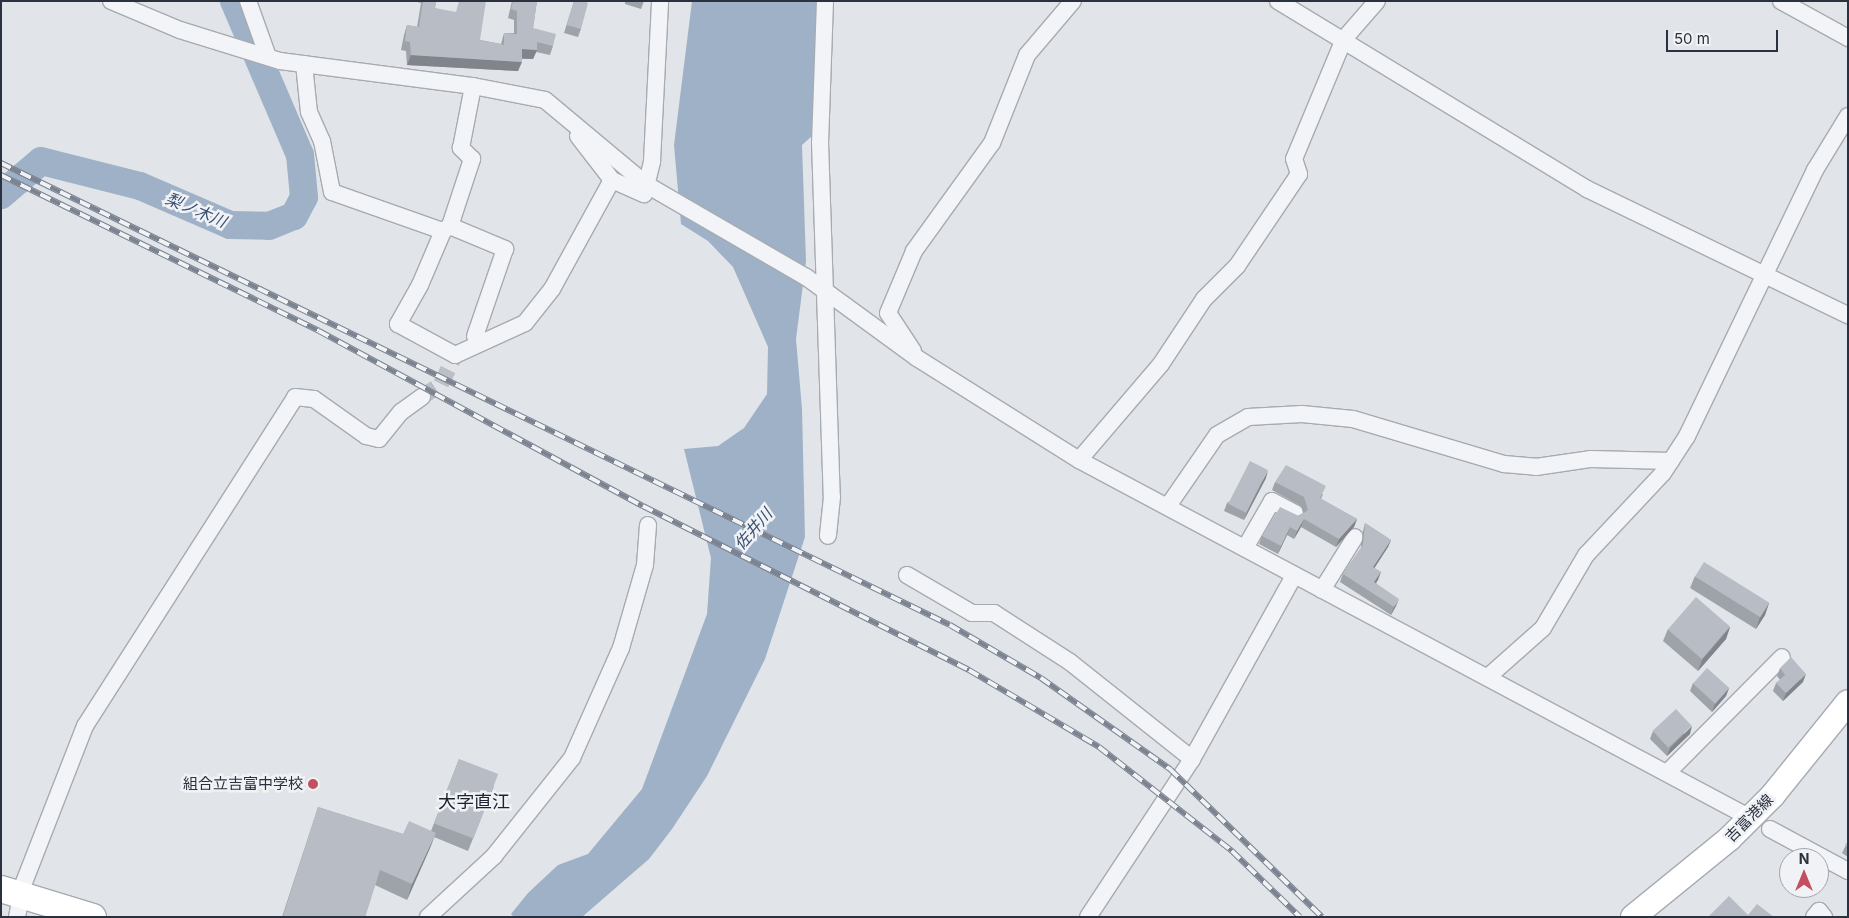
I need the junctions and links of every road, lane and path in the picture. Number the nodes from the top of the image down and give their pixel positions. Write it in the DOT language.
graph roads {
  1 [pos="111,1"];
  2 [pos="248,1"];
  3 [pos="660,1"];
  4 [pos="825,1"];
  5 [pos="1073,1"];
  6 [pos="1278,1"];
  7 [pos="1377,1"];
  8 [pos="1781,1"];
  9 [pos="1848,38"];
  10 [pos="1344,39"];
  11 [pos="268,57"];
  12 [pos="304,64"];
  13 [pos="473,86"];
  14 [pos="1848,116"];
  15 [pos="583,128"];
  16 [pos="612,180"];
  17 [pos="647,186"];
  18 [pos="446,229"];
  19 [pos="1764,274"];
  20 [pos="818,287"];
  21 [pos="1848,315"];
  22 [pos="475,336"];
  23 [pos="917,358"];
  24 [pos="422,397"];
  25 [pos="1079,460"];
  26 [pos="1671,461"];
  27 [pos="1168,506"];
  28 [pos="1296,514"];
  29 [pos="648,526"];
  30 [pos="828,536"];
  31 [pos="1355,537"];
  32 [pos="1245,548"];
  33 [pos="907,575"];
  34 [pos="1294,576"];
  35 [pos="1322,590"];
  36 [pos="1782,657"];
  37 [pos="1489,676"];
  38 [pos="1848,702"];
  39 [pos="1192,759"];
  40 [pos="1667,772"];
  41 [pos="1741,813"];
  42 [pos="1770,829"];
  43 [pos="1848,870"];
  44 [pos="14,900"];
  45 [pos="93,917"];
  46 [pos="428,917"];
  47 [pos="1088,917"];
  48 [pos="1633,917"];
  49 [pos="1814,917"];
  50 [pos="1824,917"];
  1 -- 11 [label="street"];
  2 -- 11 [label="street"];
  3 -- 17 [label="street"];
  4 -- 20 [label="street"];
  5 -- 23 [label="street"];
  6 -- 10 [label="street"];
  7 -- 10 [label="street"];
  8 -- 9 [label="street"];
  10 -- 19 [label="street"];
  10 -- 25 [label="street"];
  11 -- 12 [label="street"];
  12 -- 13 [label="street"];
  12 -- 18 [label="street"];
  13 -- 15 [label="street"];
  13 -- 18 [label="street"];
  14 -- 19 [label="street"];
  15 -- 16 [label="street"];
  15 -- 17 [label="street"];
  16 -- 17 [label="street"];
  16 -- 18 [label="street"];
  17 -- 20 [label="street"];
  18 -- 22 [label="street"];
  19 -- 21 [label="street"];
  19 -- 26 [label="street"];
  20 -- 23 [label="street"];
  20 -- 30 [label="street"];
  23 -- 25 [label="street"];
  24 -- 44 [label="street"];
  25 -- 27 [label="street"];
  26 -- 27 [label="street"];
  26 -- 37 [label="street"];
  27 -- 32 [label="street"];
  28 -- 32 [label="street"];
  29 -- 46 [label="street"];
  31 -- 35 [label="street"];
  32 -- 34 [label="street"];
  33 -- 39 [label="street"];
  34 -- 35 [label="street"];
  34 -- 39 [label="street"];
  35 -- 37 [label="street"];
  36 -- 40 [label="street"];
  37 -- 40 [label="street"];
  38 -- 48 [label="main road, 吉富港線"];
  39 -- 47 [label="street"];
  40 -- 41 [label="street"];
  42 -- 43 [label="street"];
  44 -- 45 [label="main road"];
  49 -- 50 [label="street"];
}
